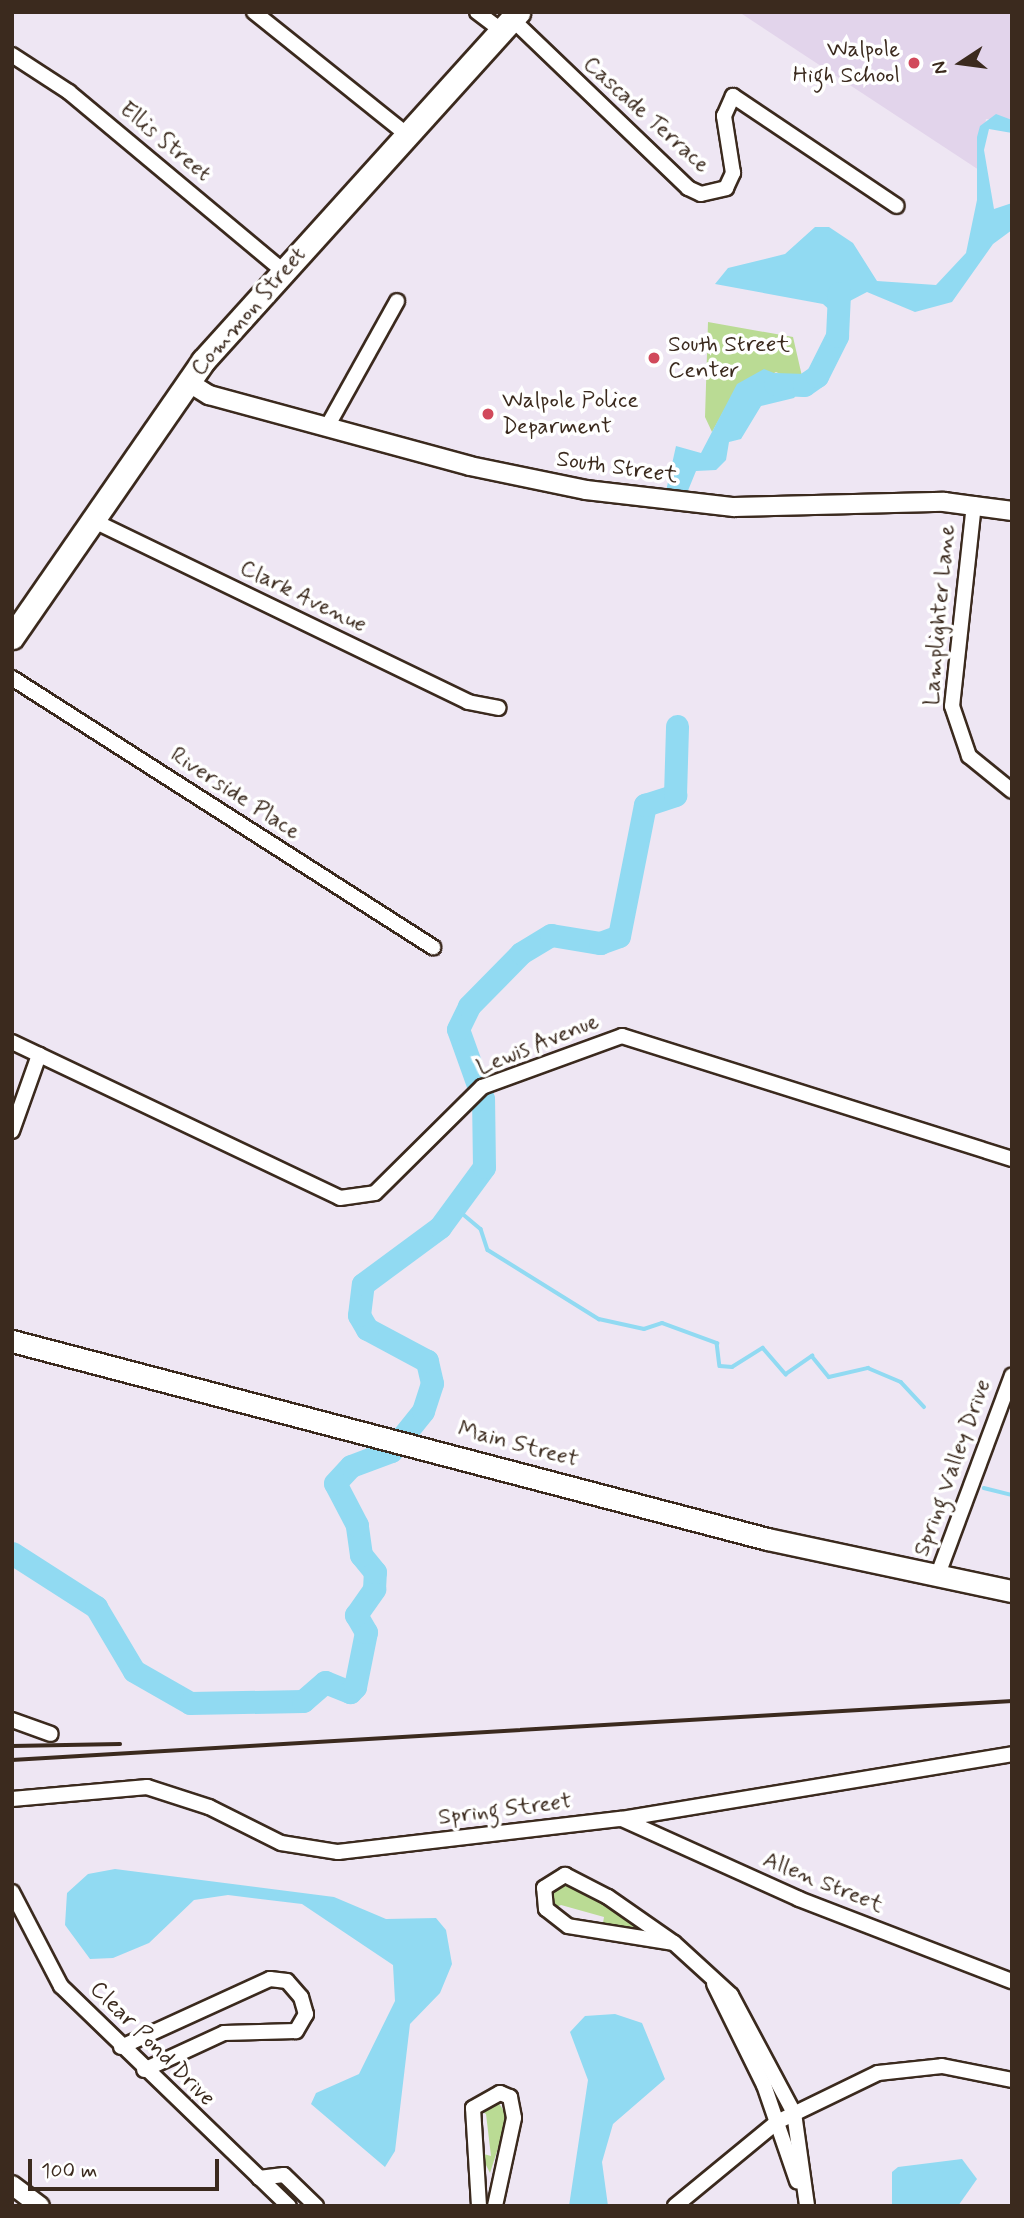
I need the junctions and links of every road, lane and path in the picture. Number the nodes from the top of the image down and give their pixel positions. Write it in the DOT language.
graph roads {
  1 [pos="254,12"];
  2 [pos="477,12"];
  3 [pos="511,21"];
  4 [pos="12,55"];
  5 [pos="409,136"];
  6 [pos="897,206"];
  7 [pos="283,271"];
  8 [pos="397,302"];
  9 [pos="188,382"];
  10 [pos="327,427"];
  11 [pos="974,504"];
  12 [pos="1012,511"];
  13 [pos="92,520"];
  14 [pos="12,637"];
  15 [pos="12,678"];
  16 [pos="498,708"];
  17 [pos="1012,791"];
  18 [pos="433,947"];
  19 [pos="12,1042"];
  20 [pos="38,1055"];
  21 [pos="12,1131"];
  22 [pos="1012,1159"];
  23 [pos="12,1341"];
  24 [pos="1011,1379"];
  25 [pos="937,1577"];
  26 [pos="1012,1591"];
  27 [pos="12,1720"];
  28 [pos="51,1734"];
  29 [pos="1012,1754"];
  30 [pos="12,1800"];
  31 [pos="621,1819"];
  32 [pos="12,1892"];
  33 [pos="674,1944"];
  34 [pos="710,1977"];
  35 [pos="1012,1981"];
  36 [pos="121,2047"];
  37 [pos="144,2070"];
  38 [pos="1012,2080"];
  39 [pos="794,2113"];
  40 [pos="778,2122"];
  41 [pos="259,2178"];
  42 [pos="481,2180"];
  43 [pos="498,2182"];
  44 [pos="12,2185"];
  45 [pos="40,2206"];
  46 [pos="289,2206"];
  47 [pos="316,2206"];
  48 [pos="479,2206"];
  49 [pos="495,2206"];
  50 [pos="675,2206"];
  51 [pos="806,2206"];
  1 -- 5 [label="street"];
  2 -- 3 [label="street"];
  3 -- 5 [label="main road, Common Street"];
  3 -- 6 [label="street, Cascade Terrace"];
  4 -- 7 [label="street, Ellis Street"];
  5 -- 7 [label="main road, Common Street"];
  7 -- 9 [label="main road, Common Street"];
  8 -- 10 [label="street"];
  9 -- 10 [label="street, South Street"];
  9 -- 13 [label="main road, Common Street"];
  10 -- 11 [label="street, South Street"];
  11 -- 12 [label="street, South Street"];
  11 -- 17 [label="street, Lamplighter Lane"];
  13 -- 14 [label="main road, Common Street"];
  13 -- 16 [label="street, Clark Avenue"];
  15 -- 18 [label="street, Riverside Place"];
  19 -- 20 [label="street, Lewis Avenue"];
  20 -- 21 [label="street"];
  20 -- 22 [label="street, Lewis Avenue"];
  23 -- 25 [label="main road, Main Street"];
  24 -- 25 [label="street, Spring Valley Drive"];
  25 -- 26 [label="main road, Main Street"];
  27 -- 28 [label="street"];
  29 -- 31 [label="street, Spring Street"];
  30 -- 31 [label="street, Spring Street"];
  31 -- 35 [label="street, Allen Street"];
  32 -- 36 [label="street, Clear Pond Drive"];
  33 -- 33 [label="street"];
  33 -- 34 [label="street"];
  34 -- 39 [label="street"];
  34 -- 40 [label="street"];
  36 -- 37 [label="street, Clear Pond Drive"];
  36 -- 37 [label="street"];
  37 -- 41 [label="street, Clear Pond Drive"];
  38 -- 39 [label="street"];
  39 -- 40 [label="street"];
  39 -- 51 [label="street"];
  40 -- 50 [label="street"];
  40 -- 51 [label="street"];
  41 -- 46 [label="street, Clear Pond Drive"];
  41 -- 47 [label="street"];
  42 -- 43 [label="street"];
  42 -- 43 [label="street"];
  42 -- 48 [label="street"];
  43 -- 49 [label="street"];
  44 -- 45 [label="street"];
}
